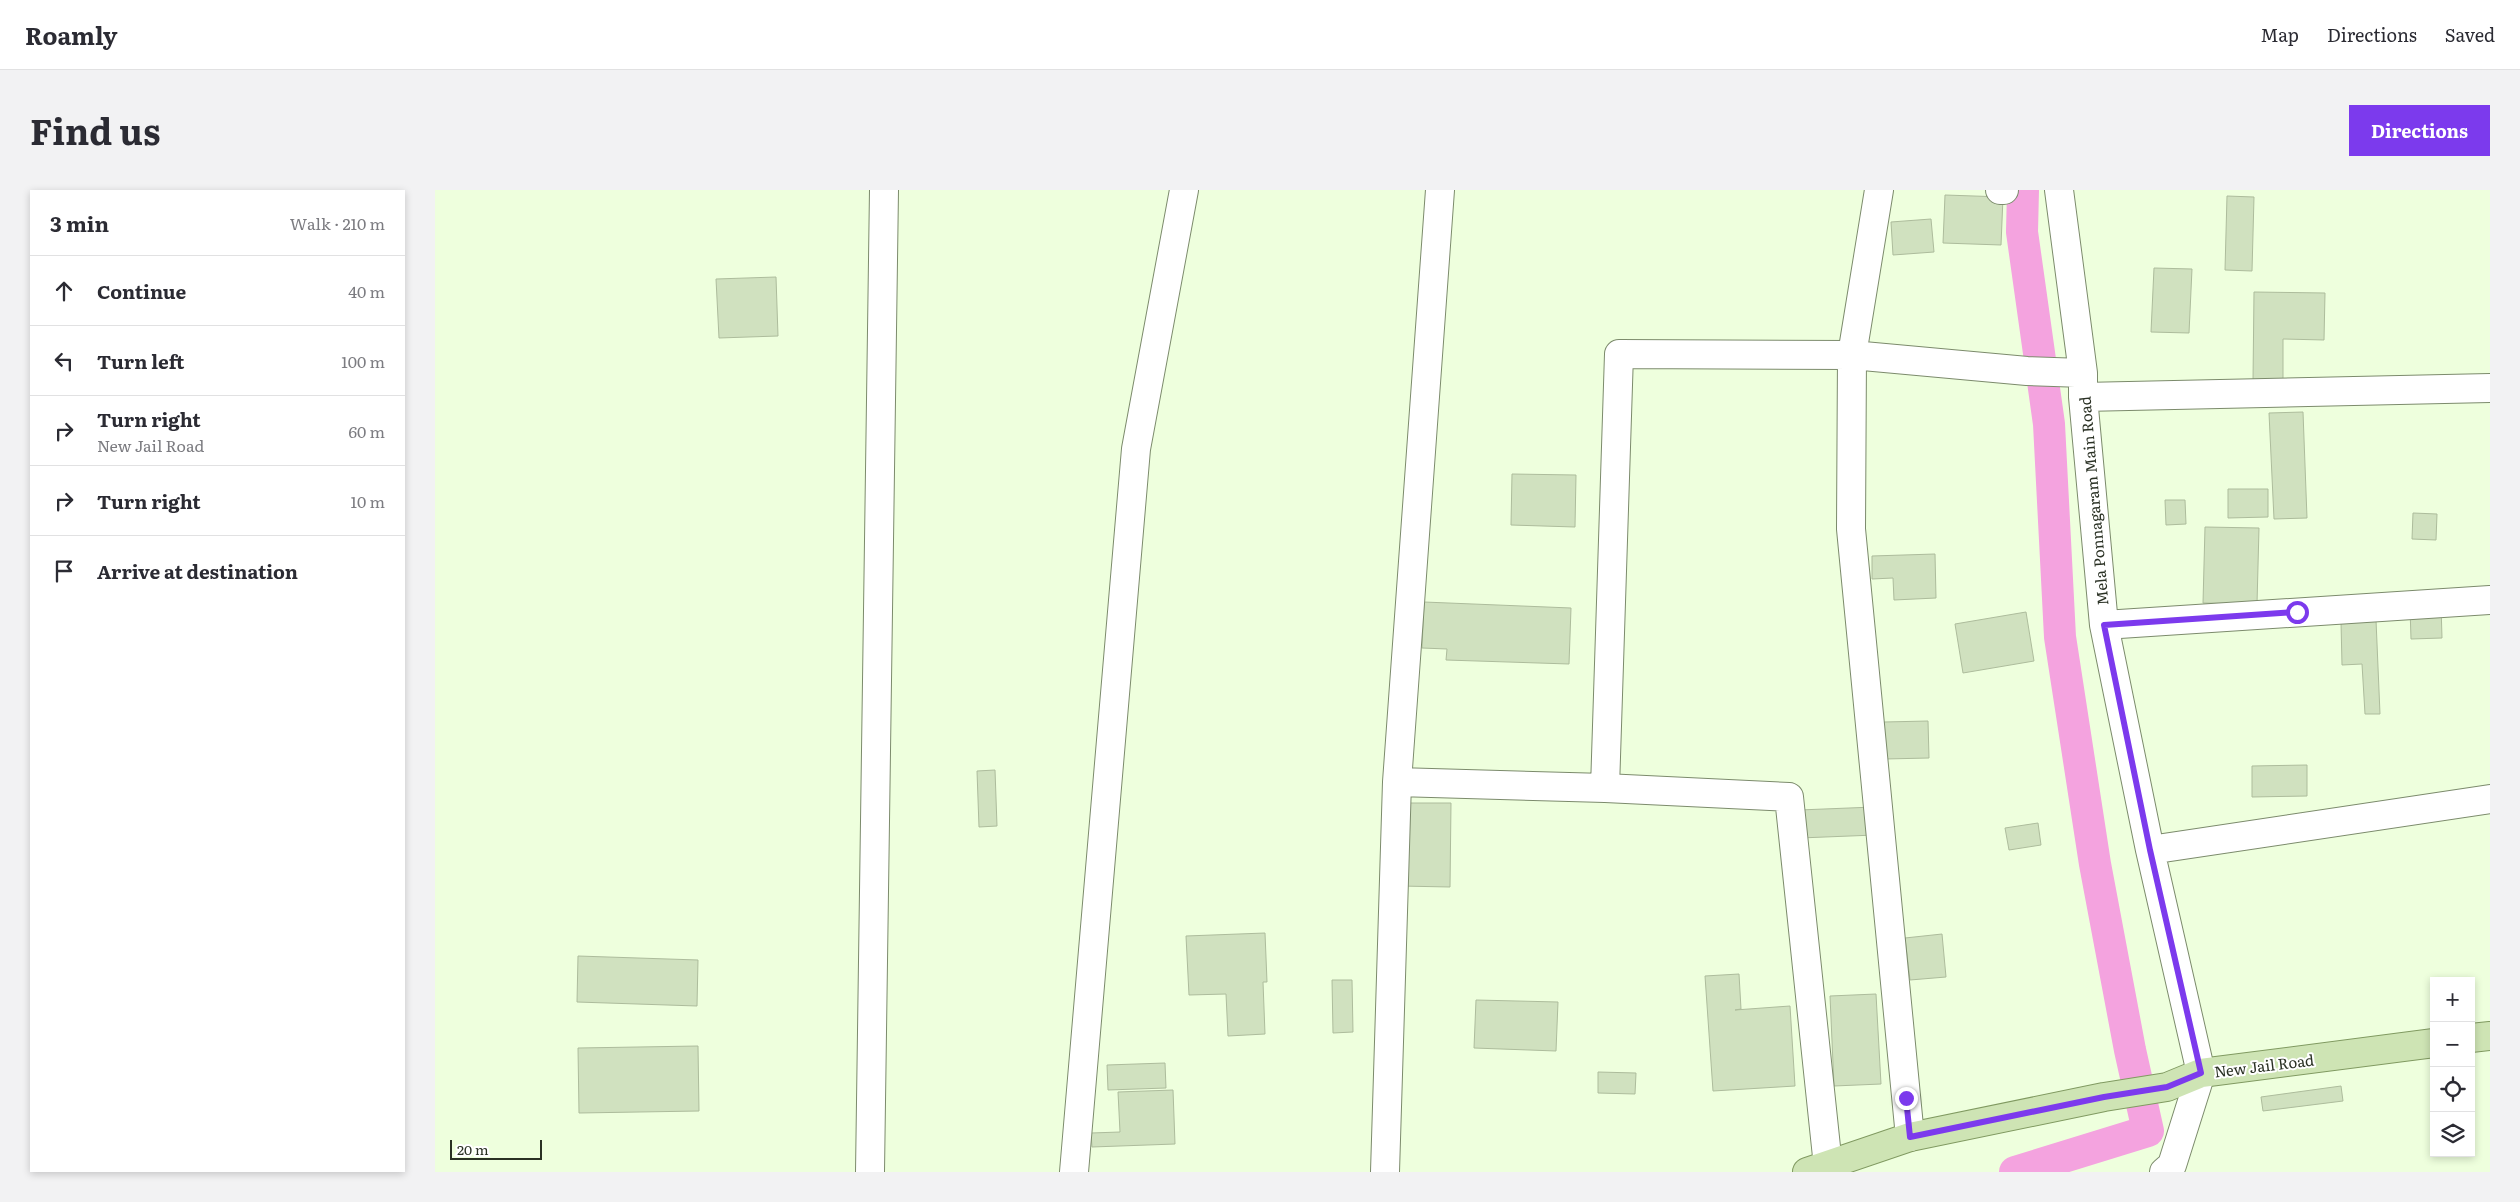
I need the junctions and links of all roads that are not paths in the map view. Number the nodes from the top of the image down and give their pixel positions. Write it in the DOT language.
graph roads {
  1 [pos="884,190"];
  2 [pos="1184,190"];
  3 [pos="1440,190"];
  4 [pos="1879,190"];
  5 [pos="2059,190"];
  6 [pos="1852,355"];
  7 [pos="2077,381"];
  8 [pos="2490,388"];
  9 [pos="2490,600"];
  10 [pos="2104,625"];
  11 [pos="1397,782"];
  12 [pos="1605,788"];
  13 [pos="2490,799"];
  14 [pos="2150,850"];
  15 [pos="2490,1036"];
  16 [pos="2475,1038"];
  17 [pos="2430,1044"];
  18 [pos="2201,1073"];
  19 [pos="1910,1137"];
  20 [pos="1817,1169"];
  21 [pos="870,1172"];
  22 [pos="1074,1172"];
  23 [pos="1385,1172"];
  24 [pos="2163,1172"];
  1 -- 21 [label="street"];
  2 -- 22 [label="street"];
  3 -- 11 [label="street"];
  4 -- 6 [label="street"];
  5 -- 7 [label="street, Mela Ponnagaram Main Road"];
  6 -- 7 [label="street"];
  6 -- 12 [label="street"];
  6 -- 19 [label="street"];
  7 -- 8 [label="street"];
  7 -- 10 [label="street, Mela Ponnagaram Main Road"];
  9 -- 10 [label="street"];
  10 -- 14 [label="street, Mela Ponnagaram Main Road"];
  11 -- 12 [label="street"];
  11 -- 23 [label="street"];
  12 -- 20 [label="street"];
  13 -- 14 [label="street"];
  14 -- 18 [label="street, Mela Ponnagaram Main Road"];
  15 -- 16 [label="main road"];
  17 -- 18 [label="main road, New Jail Road"];
  18 -- 19 [label="main road, New Jail Road"];
  18 -- 24 [label="street"];
  19 -- 20 [label="main road, New Jail Road"];
}
